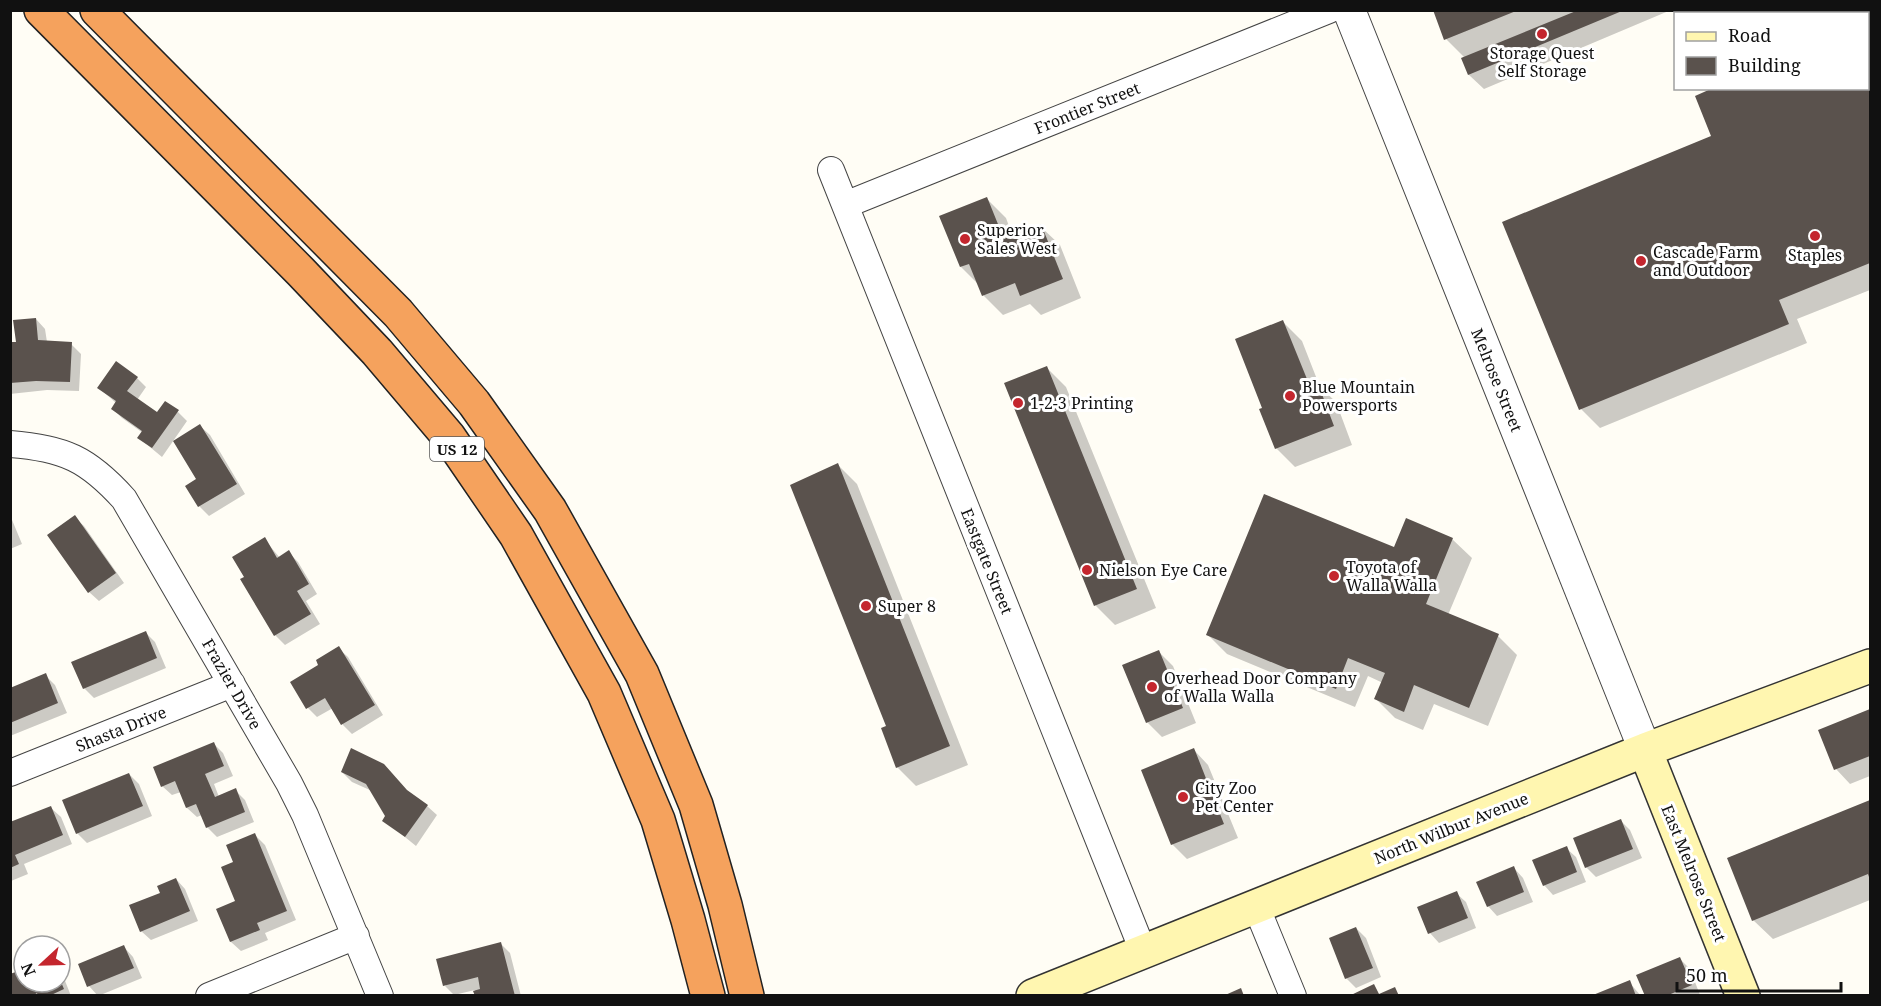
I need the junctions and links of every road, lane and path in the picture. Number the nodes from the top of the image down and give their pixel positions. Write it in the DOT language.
graph roads {
  1 [pos="41,10"];
  2 [pos="97,10"];
  3 [pos="1329,10"];
  4 [pos="1348,10"];
  5 [pos="831,170"];
  6 [pos="845,205"];
  7 [pos="10,444"];
  8 [pos="1870,666"];
  9 [pos="232,684"];
  10 [pos="1645,750"];
  11 [pos="10,773"];
  12 [pos="1256,906"];
  13 [pos="356,936"];
  14 [pos="1143,951"];
  15 [pos="1042,994"];
  16 [pos="209,996"];
  17 [pos="380,996"];
  18 [pos="708,996"];
  19 [pos="747,996"];
  20 [pos="1293,996"];
  21 [pos="1743,996"];
  1 -- 18 [label="highway, US 12"];
  2 -- 19 [label="highway, US 12"];
  3 -- 6 [label="street, Frontier Street"];
  4 -- 10 [label="street, Melrose Street"];
  5 -- 6 [label="street, Eastgate Street"];
  6 -- 14 [label="street, Eastgate Street"];
  7 -- 9 [label="street, Frazier Drive"];
  8 -- 10 [label="main road, North Wilbur Avenue"];
  9 -- 11 [label="street, Shasta Drive"];
  9 -- 13 [label="street, Frazier Drive"];
  10 -- 12 [label="main road, North Wilbur Avenue"];
  10 -- 21 [label="main road, East Melrose Street"];
  12 -- 14 [label="main road, North Wilbur Avenue"];
  12 -- 20 [label="street"];
  13 -- 16 [label="street"];
  13 -- 17 [label="street, Frazier Drive"];
  14 -- 15 [label="main road, North Wilbur Avenue"];
}
